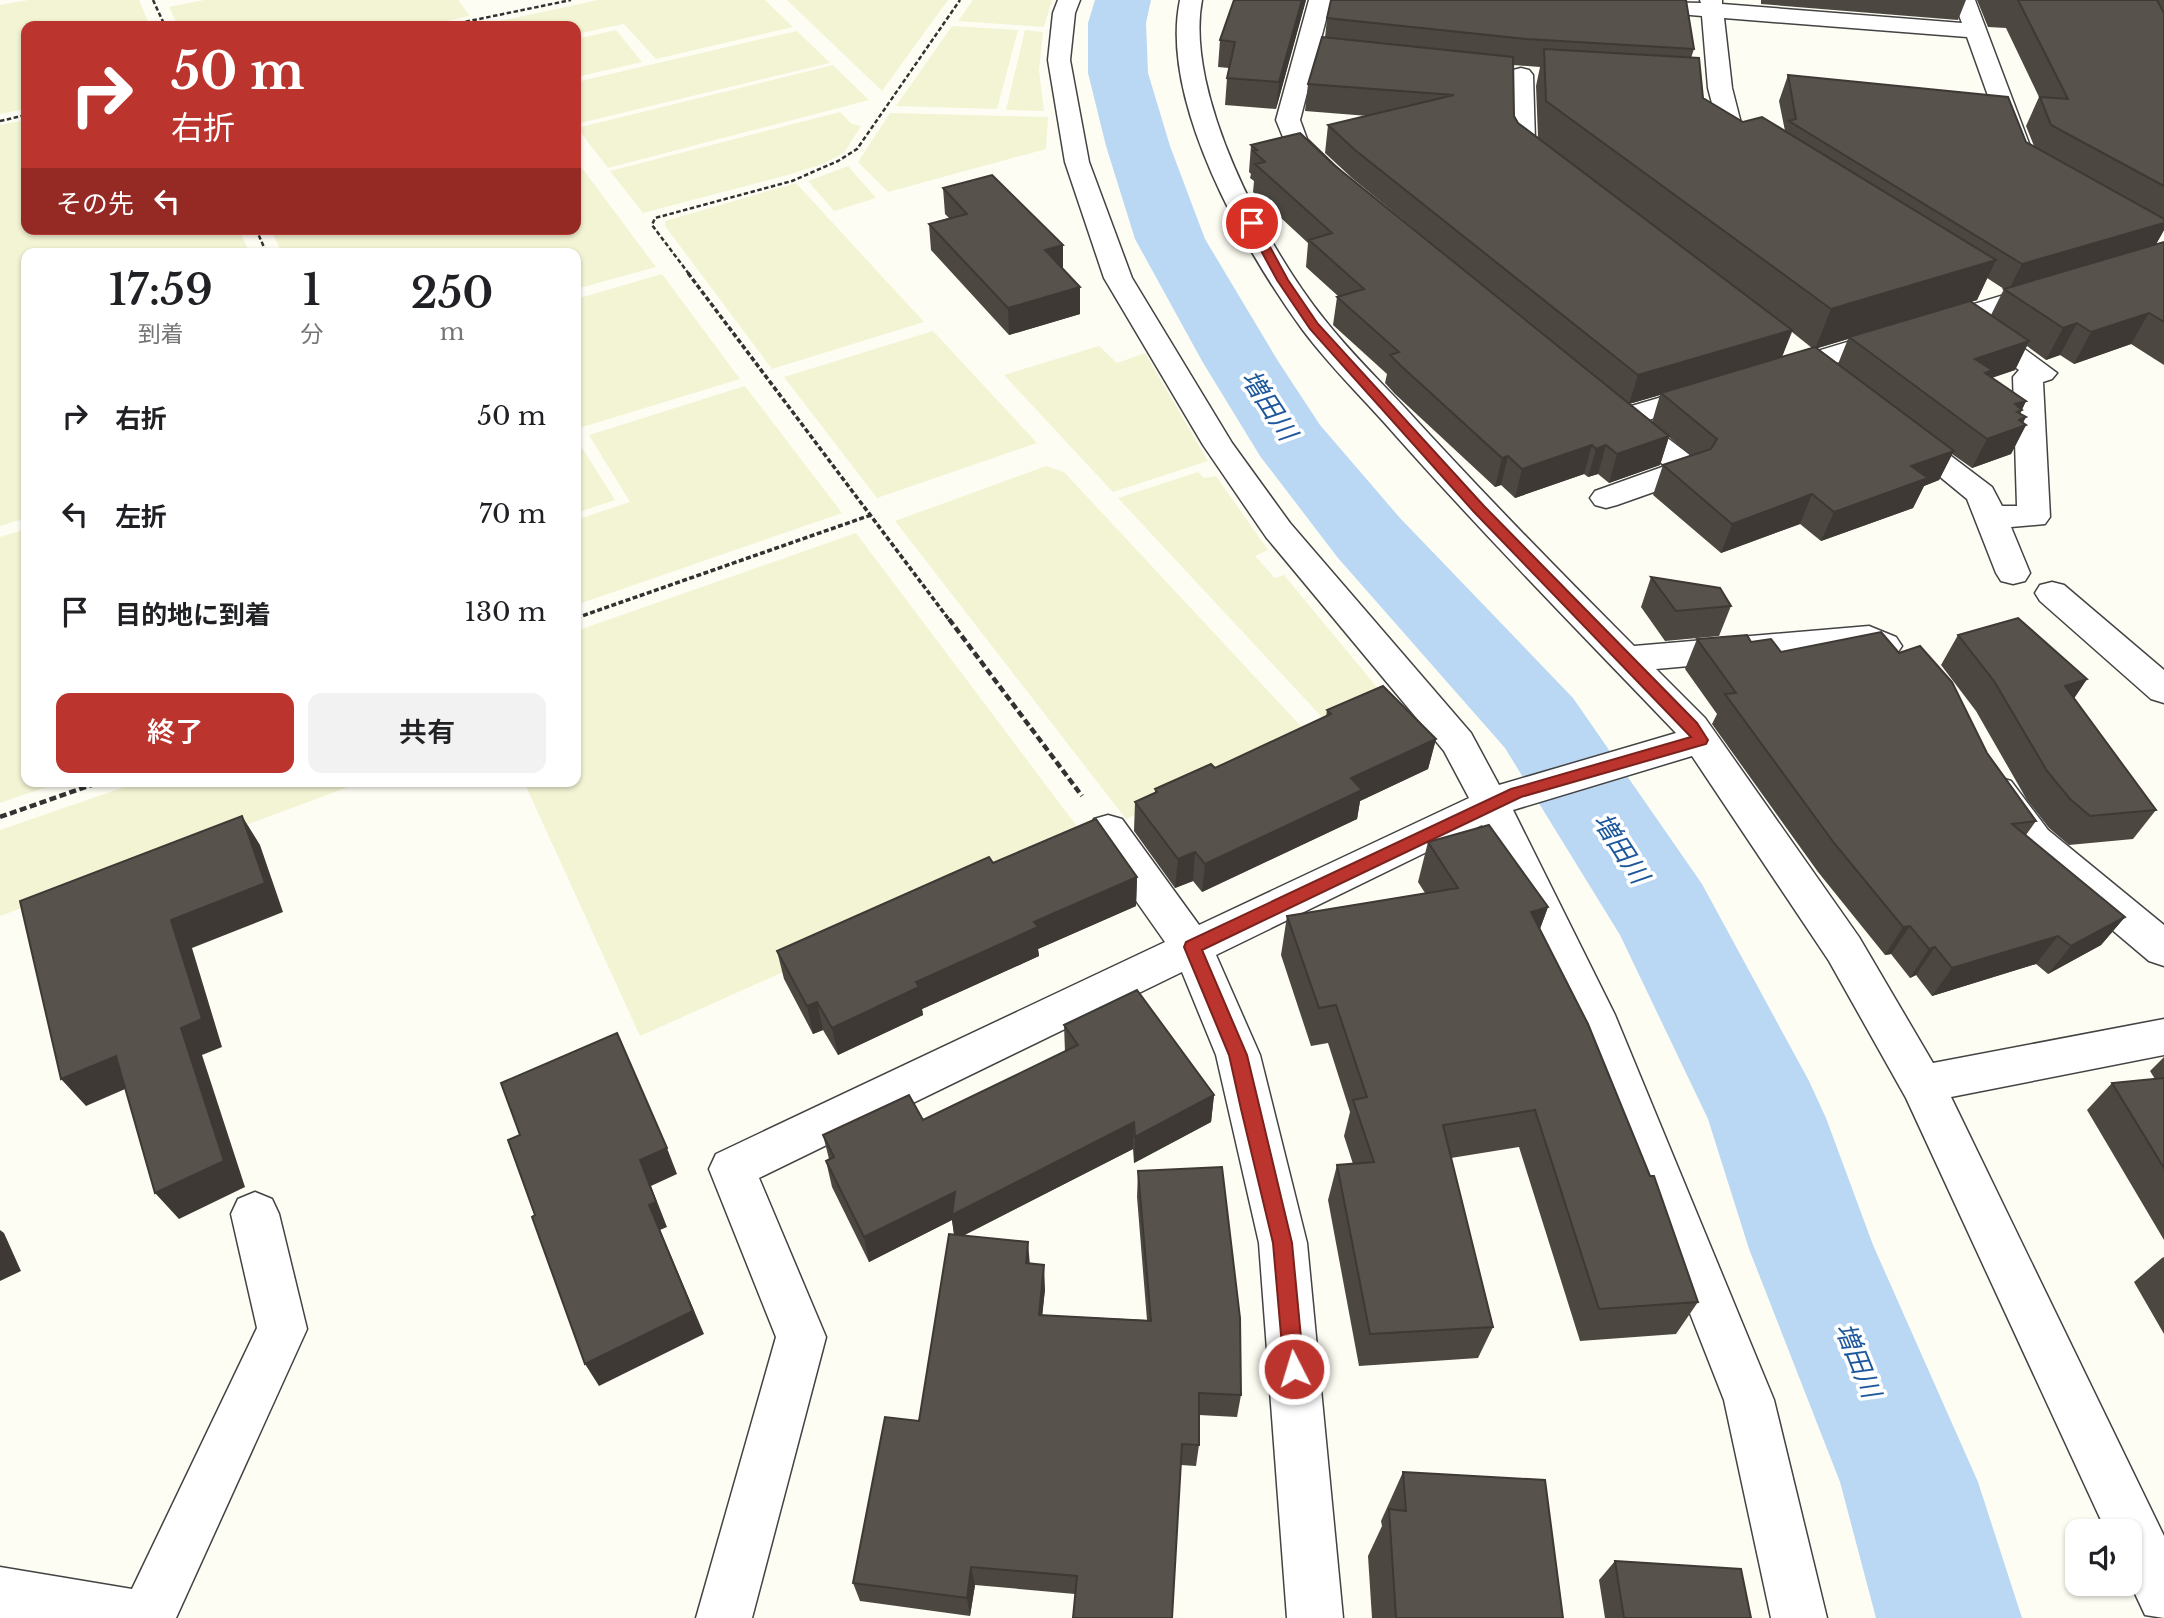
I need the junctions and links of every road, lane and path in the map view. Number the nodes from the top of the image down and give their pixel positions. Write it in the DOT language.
graph roads {
  1 [pos="153,0"];
  2 [pos="571,0"];
  3 [pos="960,0"];
  4 [pos="1069,0"];
  5 [pos="1191,0"];
  6 [pos="1320,0"];
  7 [pos="1584,0"];
  8 [pos="1964,0"];
  9 [pos="1712,5"];
  10 [pos="163,21"];
  11 [pos="469,21"];
  12 [pos="1976,31"];
  13 [pos="1494,72"];
  14 [pos="1521,75"];
  15 [pos="1547,76"];
  16 [pos="1693,86"];
  17 [pos="1720,88"];
  18 [pos="21,116"];
  19 [pos="0,121"];
  20 [pos="1776,159"];
  21 [pos="2036,168"];
  22 [pos="1567,177"];
  23 [pos="1341,185"];
  24 [pos="2070,284"];
  25 [pos="1962,317"];
  26 [pos="1799,354"];
  27 [pos="1571,375"];
  28 [pos="1756,378"];
  29 [pos="1730,386"];
  30 [pos="1842,387"];
  31 [pos="1623,418"];
  32 [pos="1885,419"];
  33 [pos="1606,498"];
  34 [pos="871,515"];
  35 [pos="1990,516"];
  36 [pos="2013,573"];
  37 [pos="2052,593"];
  38 [pos="581,616"];
  39 [pos="1626,660"];
  40 [pos="1909,660"];
  41 [pos="2164,691"];
  42 [pos="1700,740"];
  43 [pos="1978,760"];
  44 [pos="86,787"];
  45 [pos="1504,798"];
  46 [pos="0,817"];
  47 [pos="1108,830"];
  48 [pos="1192,947"];
  49 [pos="2164,949"];
  50 [pos="2164,1037"];
  51 [pos="1922,1084"];
  52 [pos="255,1214"];
  53 [pos="0,1595"];
  54 [pos="2164,1596"];
  55 [pos="141,1618"];
  56 [pos="147,1618"];
  57 [pos="723,1618"];
  58 [pos="1315,1618"];
  59 [pos="1799,1618"];
  1 -- 10 [label="path"];
  2 -- 11 [label="path"];
  3 -- 34 [label="path"];
  4 -- 45 [label="street"];
  5 -- 39 [label="street"];
  6 -- 23 [label="street"];
  7 -- 9 [label="street"];
  8 -- 12 [label="street"];
  9 -- 12 [label="street"];
  9 -- 17 [label="street"];
  12 -- 21 [label="street"];
  13 -- 14 [label="street"];
  14 -- 15 [label="street"];
  14 -- 22 [label="street"];
  16 -- 17 [label="street"];
  17 -- 20 [label="street"];
  18 -- 19 [label="path"];
  24 -- 25 [label="street"];
  25 -- 26 [label="street"];
  25 -- 35 [label="street"];
  26 -- 28 [label="street"];
  26 -- 30 [label="street"];
  27 -- 31 [label="street"];
  29 -- 31 [label="street"];
  31 -- 33 [label="street"];
  32 -- 35 [label="street"];
  34 -- 38 [label="path"];
  34 -- 47 [label="path"];
  35 -- 36 [label="street"];
  37 -- 41 [label="street"];
  39 -- 40 [label="street"];
  39 -- 42 [label="street"];
  42 -- 45 [label="street"];
  42 -- 51 [label="street"];
  43 -- 49 [label="street"];
  44 -- 46 [label="path"];
  45 -- 48 [label="street"];
  45 -- 59 [label="street"];
  47 -- 48 [label="street"];
  48 -- 57 [label="street"];
  48 -- 58 [label="street"];
  50 -- 51 [label="street"];
  51 -- 54 [label="street"];
  52 -- 56 [label="street"];
  53 -- 55 [label="street"];
}
